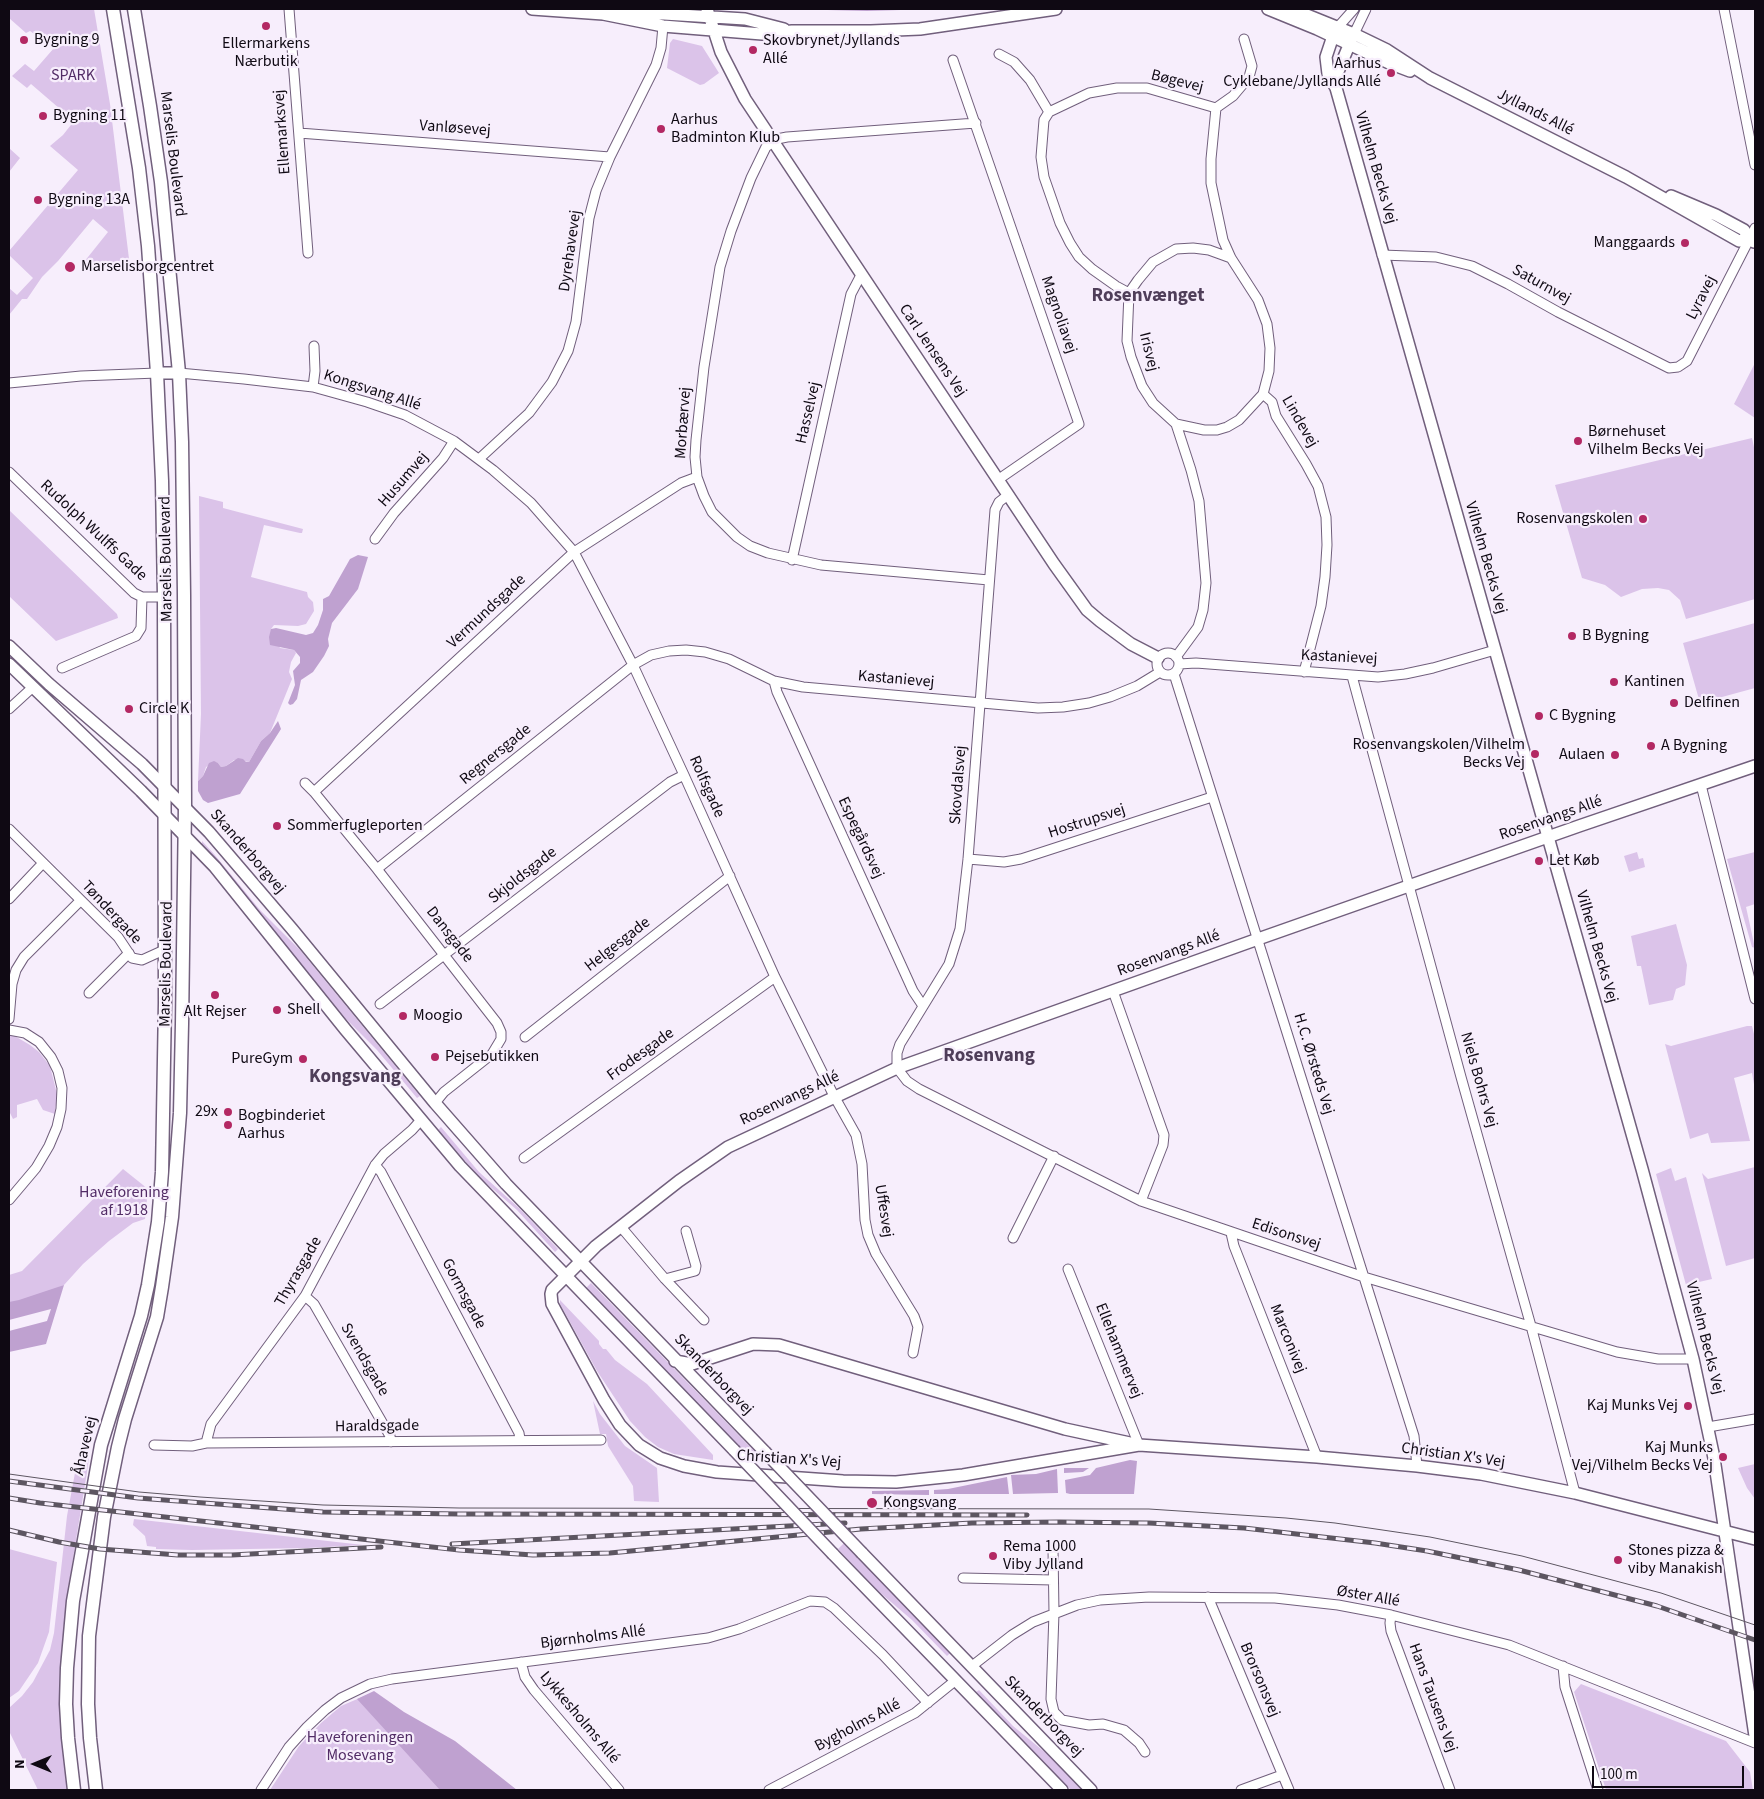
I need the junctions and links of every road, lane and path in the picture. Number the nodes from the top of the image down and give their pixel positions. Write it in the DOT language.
graph roads {
  1 [pos="112,9"];
  2 [pos="134,9"];
  3 [pos="289,9"];
  4 [pos="532,9"];
  5 [pos="551,9"];
  6 [pos="1056,9"];
  7 [pos="1268,9"];
  8 [pos="1282,9"];
  9 [pos="1354,9"];
  10 [pos="1366,9"];
  11 [pos="1724,9"];
  12 [pos="1040,10"];
  13 [pos="708,13"];
  14 [pos="603,14"];
  15 [pos="663,26"];
  16 [pos="714,31"];
  17 [pos="1336,31"];
  18 [pos="792,32"];
  19 [pos="1244,39"];
  20 [pos="1352,39"];
  21 [pos="999,54"];
  22 [pos="953,60"];
  23 [pos="1336,88"];
  24 [pos="1216,108"];
  25 [pos="1049,112"];
  26 [pos="976,123"];
  27 [pos="299,133"];
  28 [pos="772,142"];
  29 [pos="610,156"];
  30 [pos="1755,165"];
  31 [pos="1755,228"];
  32 [pos="1752,241"];
  33 [pos="308,252"];
  34 [pos="1382,255"];
  35 [pos="1230,258"];
  36 [pos="861,276"];
  37 [pos="1129,293"];
  38 [pos="314,346"];
  39 [pos="1678,367"];
  40 [pos="157,373"];
  41 [pos="179,373"];
  42 [pos="9,383"];
  43 [pos="313,387"];
  44 [pos="1263,394"];
  45 [pos="1176,424"];
  46 [pos="454,441"];
  47 [pos="479,459"];
  48 [pos="9,472"];
  49 [pos="697,478"];
  50 [pos="998,480"];
  51 [pos="1008,495"];
  52 [pos="531,503"];
  53 [pos="375,540"];
  54 [pos="574,552"];
  55 [pos="792,560"];
  56 [pos="989,580"];
  57 [pos="142,596"];
  58 [pos="164,597"];
  59 [pos="9,646"];
  60 [pos="1494,650"];
  61 [pos="1158,658"];
  62 [pos="1178,661"];
  63 [pos="9,664"];
  64 [pos="632,665"];
  65 [pos="62,668"];
  66 [pos="1160,672"];
  67 [pos="1304,672"];
  68 [pos="1174,674"];
  69 [pos="1352,676"];
  70 [pos="774,681"];
  71 [pos="33,687"];
  72 [pos="980,703"];
  73 [pos="9,709"];
  74 [pos="1755,766"];
  75 [pos="684,775"];
  76 [pos="305,783"];
  77 [pos="1701,785"];
  78 [pos="164,786"];
  79 [pos="314,792"];
  80 [pos="1212,797"];
  81 [pos="184,806"];
  82 [pos="165,814"];
  83 [pos="9,830"];
  84 [pos="184,835"];
  85 [pos="1548,837"];
  86 [pos="968,859"];
  87 [pos="43,863"];
  88 [pos="377,869"];
  89 [pos="730,876"];
  90 [pos="1409,887"];
  91 [pos="9,898"];
  92 [pos="80,900"];
  93 [pos="1258,938"];
  94 [pos="164,950"];
  95 [pos="128,953"];
  96 [pos="445,954"];
  97 [pos="775,977"];
  98 [pos="1113,991"];
  99 [pos="89,993"];
  100 [pos="1755,999"];
  101 [pos="380,1004"];
  102 [pos="924,1006"];
  103 [pos="9,1019"];
  104 [pos="9,1030"];
  105 [pos="525,1037"];
  106 [pos="897,1068"];
  107 [pos="834,1096"];
  108 [pos="435,1104"];
  109 [pos="163,1112"];
  110 [pos="180,1113"];
  111 [pos="421,1120"];
  112 [pos="1054,1156"];
  113 [pos="524,1158"];
  114 [pos="375,1165"];
  115 [pos="9,1200"];
  116 [pos="1141,1201"];
  117 [pos="621,1227"];
  118 [pos="686,1231"];
  119 [pos="1231,1233"];
  120 [pos="1013,1238"];
  121 [pos="580,1262"];
  122 [pos="1068,1269"];
  123 [pos="566,1277"];
  124 [pos="1364,1277"];
  125 [pos="665,1279"];
  126 [pos="305,1296"];
  127 [pos="704,1320"];
  128 [pos="1531,1326"];
  129 [pos="913,1353"];
  130 [pos="1693,1359"];
  131 [pos="675,1361"];
  132 [pos="1755,1419"];
  133 [pos="1708,1427"];
  134 [pos="520,1440"];
  135 [pos="601,1440"];
  136 [pos="391,1442"];
  137 [pos="206,1443"];
  138 [pos="154,1445"];
  139 [pos="1139,1445"];
  140 [pos="1317,1456"];
  141 [pos="1417,1466"];
  142 [pos="1575,1492"];
  143 [pos="1725,1531"];
  144 [pos="1755,1539"];
  145 [pos="1053,1549"];
  146 [pos="963,1578"];
  147 [pos="1053,1580"];
  148 [pos="1208,1598"];
  149 [pos="1054,1613"];
  150 [pos="1391,1615"];
  151 [pos="521,1662"];
  152 [pos="972,1666"];
  153 [pos="1563,1666"];
  154 [pos="956,1680"];
  155 [pos="928,1702"];
  156 [pos="88,1704"];
  157 [pos="1755,1736"];
  158 [pos="1755,1743"];
  159 [pos="1145,1752"];
  160 [pos="1282,1775"];
  161 [pos="1057,1788"];
  162 [pos="263,1789"];
  163 [pos="74,1790"];
  164 [pos="90,1790"];
  165 [pos="96,1790"];
  166 [pos="619,1790"];
  167 [pos="769,1790"];
  168 [pos="1091,1790"];
  169 [pos="1241,1790"];
  170 [pos="1289,1790"];
  171 [pos="1450,1790"];
  172 [pos="1598,1790"];
  1 -- 40 [label="main road, Marselis Boulevard"];
  2 -- 41 [label="main road, Marselis Boulevard"];
  3 -- 27 [label="street, Ellemarksvej"];
  4 -- 5 [label="street"];
  5 -- 14 [label="street"];
  6 -- 12 [label="street"];
  7 -- 17 [label="street, Jyllands Allé"];
  8 -- 17 [label="street, Jyllands Allé"];
  9 -- 17 [label="street"];
  10 -- 20 [label="street"];
  11 -- 30 [label="street"];
  12 -- 18 [label="street"];
  13 -- 14 [label="street"];
  13 -- 16 [label="street, Carl Jensens Vej"];
  13 -- 18 [label="street"];
  14 -- 15 [label="street"];
  15 -- 16 [label="street"];
  15 -- 29 [label="street, Dyrehavevej"];
  16 -- 18 [label="street"];
  16 -- 28 [label="street, Carl Jensens Vej"];
  17 -- 20 [label="street, Jyllands Allé"];
  17 -- 23 [label="street, Vilhelm Becks Vej"];
  19 -- 24 [label="street, Bøgevej"];
  20 -- 23 [label="street, Vilhelm Becks Vej"];
  20 -- 32 [label="street, Jyllands Allé"];
  21 -- 25 [label="street"];
  22 -- 26 [label="street, Magnoliavej"];
  23 -- 34 [label="street, Vilhelm Becks Vej"];
  24 -- 25 [label="street, Bøgevej"];
  24 -- 35 [label="street, Lindevej"];
  25 -- 37 [label="street"];
  26 -- 28 [label="street"];
  26 -- 50 [label="street, Magnoliavej"];
  27 -- 29 [label="street, Vanløsevej"];
  27 -- 33 [label="street, Ellemarksvej"];
  28 -- 36 [label="street, Carl Jensens Vej"];
  28 -- 49 [label="street, Morbærvej"];
  29 -- 47 [label="street, Dyrehavevej"];
  31 -- 32 [label="street, Lyravej"];
  32 -- 39 [label="street, Lyravej"];
  34 -- 39 [label="street, Saturnvej"];
  34 -- 60 [label="street, Vilhelm Becks Vej"];
  35 -- 37 [label="street"];
  35 -- 44 [label="street, Lindevej"];
  36 -- 50 [label="street, Carl Jensens Vej"];
  36 -- 55 [label="street, Hasselvej"];
  37 -- 45 [label="street, Irisvej"];
  38 -- 43 [label="street"];
  40 -- 41 [label="street"];
  40 -- 42 [label="street"];
  40 -- 58 [label="main road, Marselis Boulevard"];
  41 -- 43 [label="street, Kongsvang Allé"];
  41 -- 81 [label="main road, Marselis Boulevard"];
  43 -- 46 [label="street, Kongsvang Allé"];
  44 -- 45 [label="street"];
  44 -- 67 [label="street, Lindevej"];
  45 -- 62 [label="street, Irisvej"];
  46 -- 47 [label="street, Kongsvang Allé"];
  46 -- 53 [label="street, Husumvej"];
  47 -- 52 [label="street, Kongsvang Allé"];
  48 -- 57 [label="street, Rudolph Wulffs Gade"];
  49 -- 54 [label="street, Vermundsgade"];
  49 -- 55 [label="street, Morbærvej"];
  50 -- 51 [label="street, Carl Jensens Vej"];
  51 -- 56 [label="street, Skovdalsvej"];
  51 -- 61 [label="street, Carl Jensens Vej"];
  52 -- 54 [label="street, Rolfsgade"];
  54 -- 64 [label="street, Rolfsgade"];
  54 -- 79 [label="street, Vermundsgade"];
  55 -- 56 [label="street, Morbærvej"];
  56 -- 72 [label="street, Skovdalsvej"];
  57 -- 58 [label="street, Rudolph Wulffs Gade"];
  57 -- 65 [label="street"];
  58 -- 78 [label="main road, Marselis Boulevard"];
  59 -- 78 [label="street, Skanderborgvej"];
  60 -- 69 [label="street, Kastanievej"];
  60 -- 85 [label="street, Vilhelm Becks Vej"];
  61 -- 62 [label="street"];
  61 -- 66 [label="street"];
  62 -- 67 [label="street, Kastanievej"];
  62 -- 68 [label="street"];
  63 -- 71 [label="street"];
  64 -- 70 [label="street, Kastanievej"];
  64 -- 75 [label="street, Rolfsgade"];
  64 -- 88 [label="street, Regnersgade"];
  66 -- 68 [label="street"];
  66 -- 72 [label="street, Kastanievej"];
  67 -- 69 [label="street, Kastanievej"];
  68 -- 80 [label="street, H.C. Ørsteds Vej"];
  69 -- 90 [label="street, Niels Bohrs Vej"];
  70 -- 72 [label="street, Kastanievej"];
  70 -- 102 [label="street, Espegårdsvej"];
  71 -- 73 [label="street"];
  71 -- 82 [label="street"];
  72 -- 86 [label="street, Skovdalsvej"];
  74 -- 77 [label="street, Rosenvangs Allé"];
  75 -- 89 [label="street, Rolfsgade"];
  75 -- 96 [label="street, Skjoldsgade"];
  76 -- 79 [label="street, Dansgade"];
  77 -- 85 [label="street, Rosenvangs Allé"];
  77 -- 100 [label="street"];
  78 -- 81 [label="street, Skanderborgvej"];
  78 -- 82 [label="main road, Marselis Boulevard"];
  79 -- 88 [label="street, Dansgade"];
  80 -- 86 [label="street, Hostrupsvej"];
  80 -- 93 [label="street, H.C. Ørsteds Vej"];
  81 -- 84 [label="main road, Marselis Boulevard"];
  81 -- 108 [label="street, Skanderborgvej"];
  82 -- 84 [label="street"];
  82 -- 94 [label="main road, Marselis Boulevard"];
  83 -- 87 [label="street, Tøndergade"];
  84 -- 110 [label="main road, Marselis Boulevard"];
  84 -- 111 [label="street"];
  85 -- 90 [label="street, Rosenvangs Allé"];
  85 -- 130 [label="street, Vilhelm Becks Vej"];
  86 -- 102 [label="street, Skovdalsvej"];
  87 -- 91 [label="street"];
  87 -- 92 [label="street, Tøndergade"];
  88 -- 96 [label="street, Dansgade"];
  89 -- 97 [label="street, Rolfsgade"];
  89 -- 105 [label="street, Helgesgade"];
  90 -- 93 [label="street, Rosenvangs Allé"];
  90 -- 128 [label="street, Niels Bohrs Vej"];
  92 -- 95 [label="street, Tøndergade"];
  92 -- 103 [label="street"];
  93 -- 98 [label="street, Rosenvangs Allé"];
  93 -- 124 [label="street, H.C. Ørsteds Vej"];
  94 -- 95 [label="street, Tøndergade"];
  94 -- 109 [label="main road, Marselis Boulevard"];
  95 -- 99 [label="street"];
  96 -- 101 [label="street, Skjoldsgade"];
  96 -- 108 [label="street, Dansgade"];
  97 -- 107 [label="street, Rolfsgade"];
  97 -- 113 [label="street, Frodesgade"];
  98 -- 106 [label="street, Rosenvangs Allé"];
  98 -- 116 [label="street"];
  102 -- 106 [label="street, Skovdalsvej"];
  104 -- 115 [label="street"];
  106 -- 107 [label="street, Rosenvangs Allé"];
  106 -- 112 [label="street, Edisonsvej"];
  107 -- 117 [label="street, Rosenvangs Allé"];
  107 -- 129 [label="street, Uffesvej"];
  108 -- 111 [label="street"];
  108 -- 121 [label="street, Skanderborgvej"];
  109 -- 163 [label="main road, Åhavevej"];
  110 -- 156 [label="main road, Åhavevej"];
  111 -- 114 [label="street, Thyrasgade"];
  111 -- 123 [label="street"];
  112 -- 116 [label="street, Edisonsvej"];
  112 -- 120 [label="street"];
  114 -- 126 [label="street, Thyrasgade"];
  114 -- 134 [label="street, Gormsgade"];
  116 -- 119 [label="street, Edisonsvej"];
  117 -- 121 [label="street, Rosenvangs Allé"];
  117 -- 125 [label="street"];
  118 -- 125 [label="street"];
  119 -- 124 [label="street, Edisonsvej"];
  119 -- 140 [label="street, Marconivej"];
  121 -- 123 [label="street, Rosenvangs Allé"];
  121 -- 131 [label="street, Skanderborgvej"];
  122 -- 139 [label="street, Ellehammervej"];
  123 -- 139 [label="street, Christian X's Vej"];
  123 -- 154 [label="street, bridge"];
  124 -- 128 [label="street, Edisonsvej"];
  124 -- 141 [label="street, H.C. Ørsteds Vej"];
  125 -- 127 [label="street"];
  126 -- 136 [label="street, Svendsgade"];
  126 -- 137 [label="street, Thyrasgade"];
  128 -- 130 [label="street, Edisonsvej"];
  128 -- 142 [label="street, Niels Bohrs Vej"];
  130 -- 133 [label="street, Vilhelm Becks Vej"];
  131 -- 139 [label="street, Christian X's Vej"];
  131 -- 152 [label="street, Skanderborgvej, bridge"];
  132 -- 133 [label="street"];
  133 -- 143 [label="street, Vilhelm Becks Vej"];
  134 -- 135 [label="street, Haraldsgade"];
  134 -- 136 [label="street, Haraldsgade"];
  136 -- 137 [label="street, Haraldsgade"];
  137 -- 138 [label="street, Haraldsgade"];
  139 -- 140 [label="street, Christian X's Vej"];
  140 -- 141 [label="street, Christian X's Vej"];
  141 -- 142 [label="street, Christian X's Vej"];
  142 -- 143 [label="street, Christian X's Vej"];
  143 -- 144 [label="street, Christian X's Vej"];
  143 -- 157 [label="street, Vilhelm Becks Vej"];
  145 -- 147 [label="street"];
  146 -- 147 [label="street"];
  147 -- 149 [label="street"];
  148 -- 149 [label="street, Øster Allé"];
  148 -- 150 [label="street, Øster Allé"];
  148 -- 160 [label="street, Brorsonsvej"];
  149 -- 152 [label="street, Øster Allé"];
  149 -- 159 [label="street"];
  150 -- 153 [label="street, Øster Allé"];
  150 -- 171 [label="street, Hans Tausens Vej"];
  151 -- 155 [label="street, Bjørnholms Allé"];
  151 -- 162 [label="street, Bjørnholms Allé"];
  151 -- 166 [label="street, Lykkesholms Allé"];
  152 -- 154 [label="street"];
  152 -- 168 [label="street, Skanderborgvej"];
  153 -- 158 [label="street, Øster Allé"];
  153 -- 172 [label="street"];
  154 -- 155 [label="street, Bygholms Allé"];
  154 -- 161 [label="street"];
  155 -- 167 [label="street, Bygholms Allé"];
  156 -- 164 [label="main road"];
  156 -- 165 [label="main road, Åhavevej"];
  160 -- 169 [label="street"];
  160 -- 170 [label="street, Brorsonsvej"];
}
